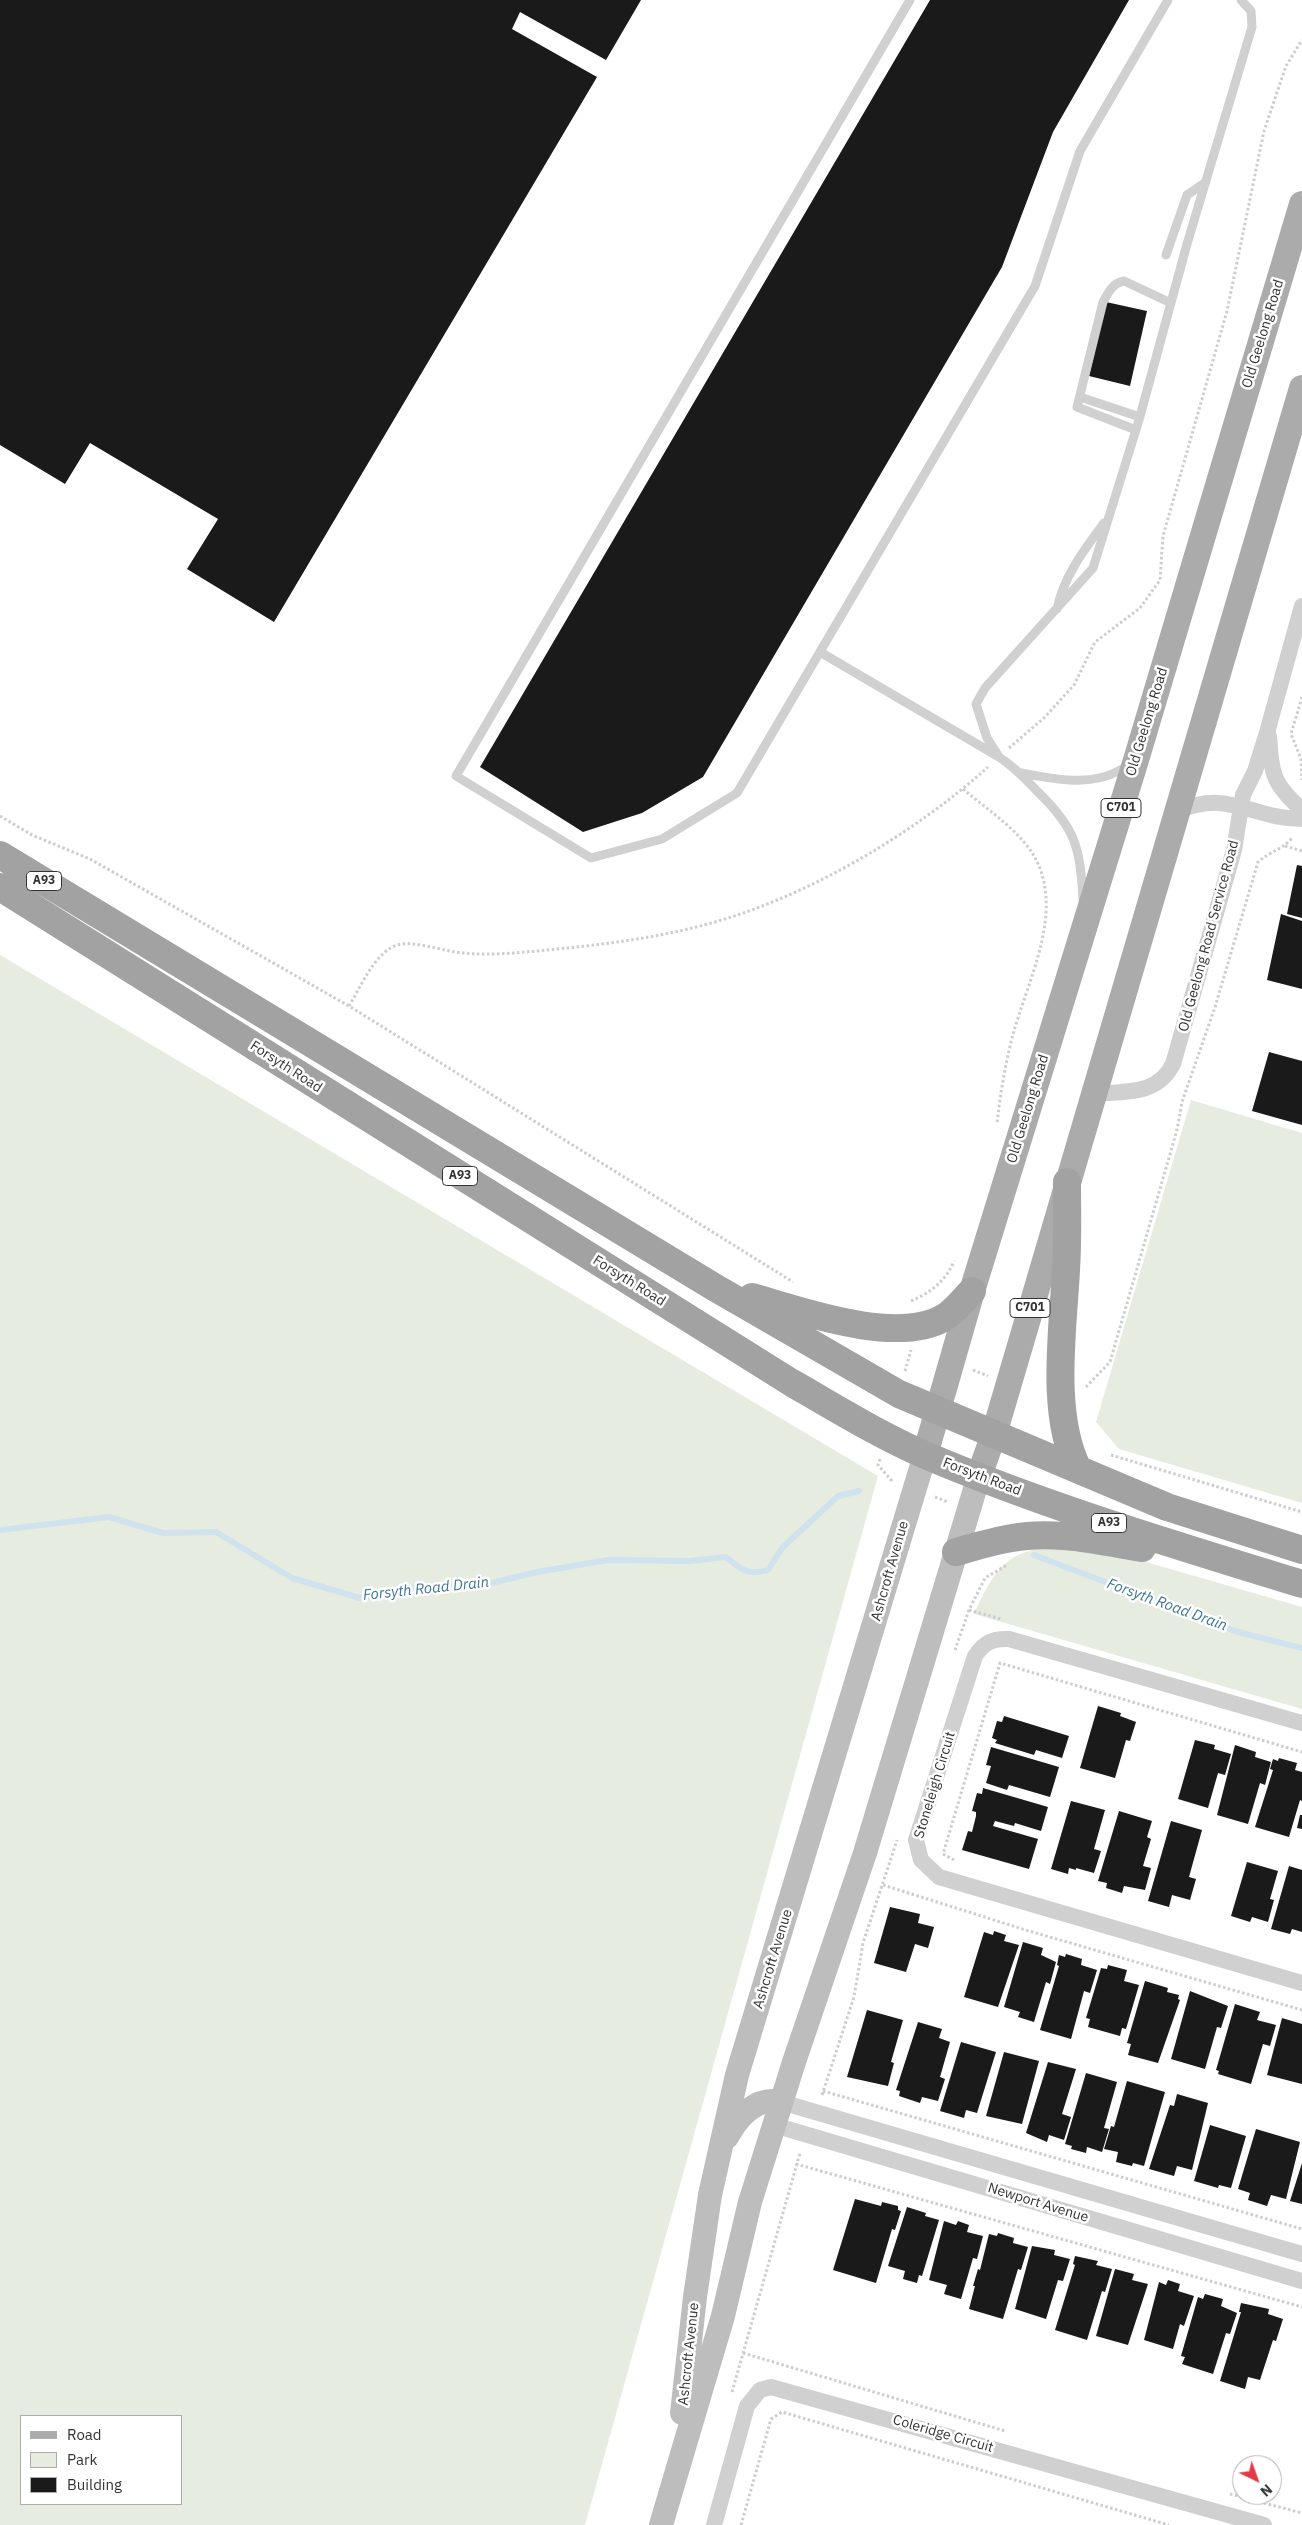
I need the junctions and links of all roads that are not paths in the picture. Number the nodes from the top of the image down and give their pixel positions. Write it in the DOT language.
graph roads {
  1 [pos="910,0"];
  2 [pos="1168,0"];
  3 [pos="1241,0"];
  4 [pos="1206,182"];
  5 [pos="1302,204"];
  6 [pos="1166,255"];
  7 [pos="1171,303"];
  8 [pos="1302,388"];
  9 [pos="1080,397"];
  10 [pos="1140,417"];
  11 [pos="1136,430"];
  12 [pos="1109,517"];
  13 [pos="1302,606"];
  14 [pos="1056,610"];
  15 [pos="820,652"];
  16 [pos="1268,729"];
  17 [pos="998,757"];
  18 [pos="1136,760"];
  19 [pos="1022,773"];
  20 [pos="1240,808"];
  21 [pos="1177,811"];
  22 [pos="1300,816"];
  23 [pos="0,855"];
  24 [pos="0,887"];
  25 [pos="1084,927"];
  26 [pos="1093,1094"];
  27 [pos="1067,1182"];
  28 [pos="714,1287"];
  29 [pos="972,1291"];
  30 [pos="939,1412"];
  31 [pos="994,1434"];
  32 [pos="925,1455"];
  33 [pos="1078,1469"];
  34 [pos="979,1476"];
  35 [pos="1302,1550"];
  36 [pos="956,1552"];
  37 [pos="1240,1565"];
  38 [pos="1302,1584"];
  39 [pos="1302,1723"];
  40 [pos="1302,1983"];
  41 [pos="781,2102"];
  42 [pos="774,2124"];
  43 [pos="720,2151"];
  44 [pos="1296,2253"];
  45 [pos="1284,2276"];
  46 [pos="1302,2280"];
  47 [pos="675,2475"];
  48 [pos="661,2525"];
  49 [pos="714,2525"];
  50 [pos="1264,2525"];
  1 -- 15 [label="lane"];
  2 -- 15 [label="lane"];
  3 -- 4 [label="lane"];
  4 -- 6 [label="lane"];
  4 -- 7 [label="lane"];
  5 -- 18 [label="main road, Old Geelong Road / C701"];
  7 -- 9 [label="lane"];
  7 -- 10 [label="lane"];
  8 -- 21 [label="main road, C701"];
  9 -- 10 [label="lane"];
  9 -- 11 [label="lane"];
  10 -- 11 [label="lane"];
  11 -- 12 [label="lane"];
  12 -- 14 [label="lane"];
  12 -- 14 [label="lane"];
  13 -- 16 [label="street, Old Geelong Road Service Road"];
  14 -- 17 [label="lane"];
  15 -- 17 [label="lane"];
  16 -- 20 [label="street, Old Geelong Road Service Road"];
  16 -- 22 [label="street"];
  17 -- 19 [label="lane"];
  18 -- 19 [label="lane"];
  18 -- 25 [label="main road, Old Geelong Road / C701"];
  19 -- 25 [label="lane"];
  20 -- 21 [label="street"];
  20 -- 22 [label="street"];
  20 -- 26 [label="street, Old Geelong Road Service Road"];
  21 -- 26 [label="main road, C701"];
  23 -- 28 [label="highway, A93"];
  24 -- 32 [label="highway, Forsyth Road / A93"];
  25 -- 29 [label="main road, Old Geelong Road / C701"];
  26 -- 27 [label="main road, C701"];
  27 -- 31 [label="main road, C701"];
  27 -- 33 [label="highway"];
  28 -- 29 [label="highway"];
  28 -- 30 [label="highway, A93"];
  29 -- 30 [label="main road, Old Geelong Road / C701"];
  30 -- 31 [label="highway, A93"];
  30 -- 32 [label="main road, C701"];
  31 -- 33 [label="highway, A93"];
  31 -- 34 [label="main road, C701"];
  32 -- 34 [label="highway, Forsyth Road / A93"];
  32 -- 43 [label="main road, Ashcroft Avenue"];
  33 -- 35 [label="highway, A93"];
  34 -- 36 [label="main road, Ashcroft Avenue"];
  34 -- 37 [label="highway, Forsyth Road / A93"];
  36 -- 37 [label="highway"];
  36 -- 41 [label="main road, Ashcroft Avenue"];
  37 -- 38 [label="highway, Forsyth Road / A93"];
  39 -- 40 [label="street, Stoneleigh Circuit"];
  41 -- 42 [label="main road, Ashcroft Avenue"];
  41 -- 43 [label="main road"];
  41 -- 44 [label="street, Newport Avenue"];
  42 -- 45 [label="street, Newport Avenue"];
  42 -- 47 [label="main road, Ashcroft Avenue"];
  43 -- 47 [label="main road, Ashcroft Avenue"];
  44 -- 45 [label="street"];
  45 -- 46 [label="street, Newport Avenue"];
  47 -- 48 [label="main road, Ashcroft Avenue"];
  49 -- 50 [label="street, Coleridge Circuit"];
}
